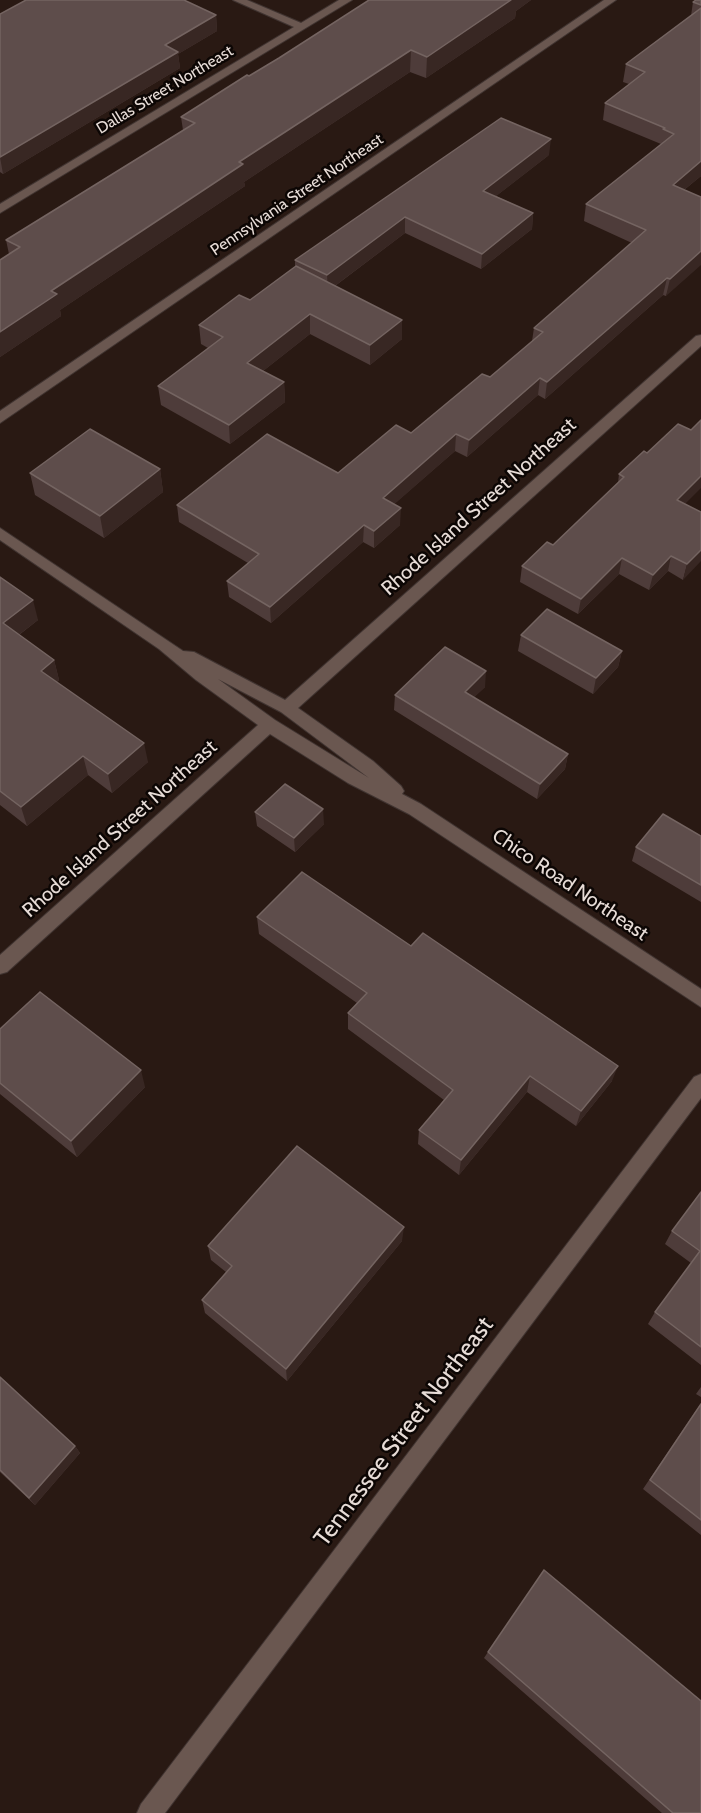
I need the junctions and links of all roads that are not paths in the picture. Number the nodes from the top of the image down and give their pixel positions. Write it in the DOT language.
graph roads {
  1 [pos="238,0"];
  2 [pos="347,0"];
  3 [pos="611,0"];
  4 [pos="302,27"];
  5 [pos="0,209"];
  6 [pos="701,339"];
  7 [pos="0,418"];
  8 [pos="0,533"];
  9 [pos="165,645"];
  10 [pos="287,708"];
  11 [pos="269,725"];
  12 [pos="415,809"];
  13 [pos="0,966"];
  14 [pos="701,999"];
  15 [pos="701,1083"];
  16 [pos="150,1813"];
  1 -- 4 [label="street"];
  2 -- 4 [label="street, Dallas Street Northeast"];
  3 -- 7 [label="street, Pennsylvania Street Northeast"];
  4 -- 5 [label="street, Dallas Street Northeast"];
  6 -- 10 [label="street, Rhode Island Street Northeast"];
  8 -- 9 [label="street, Chico Road Northeast"];
  9 -- 10 [label="street, Chico Road Northeast"];
  9 -- 11 [label="street, Chico Road Northeast"];
  10 -- 12 [label="street, Chico Road Northeast"];
  11 -- 12 [label="street, Chico Road Northeast"];
  11 -- 13 [label="street, Rhode Island Street Northeast"];
  12 -- 14 [label="street, Chico Road Northeast"];
  15 -- 16 [label="street, Tennessee Street Northeast"];
}
